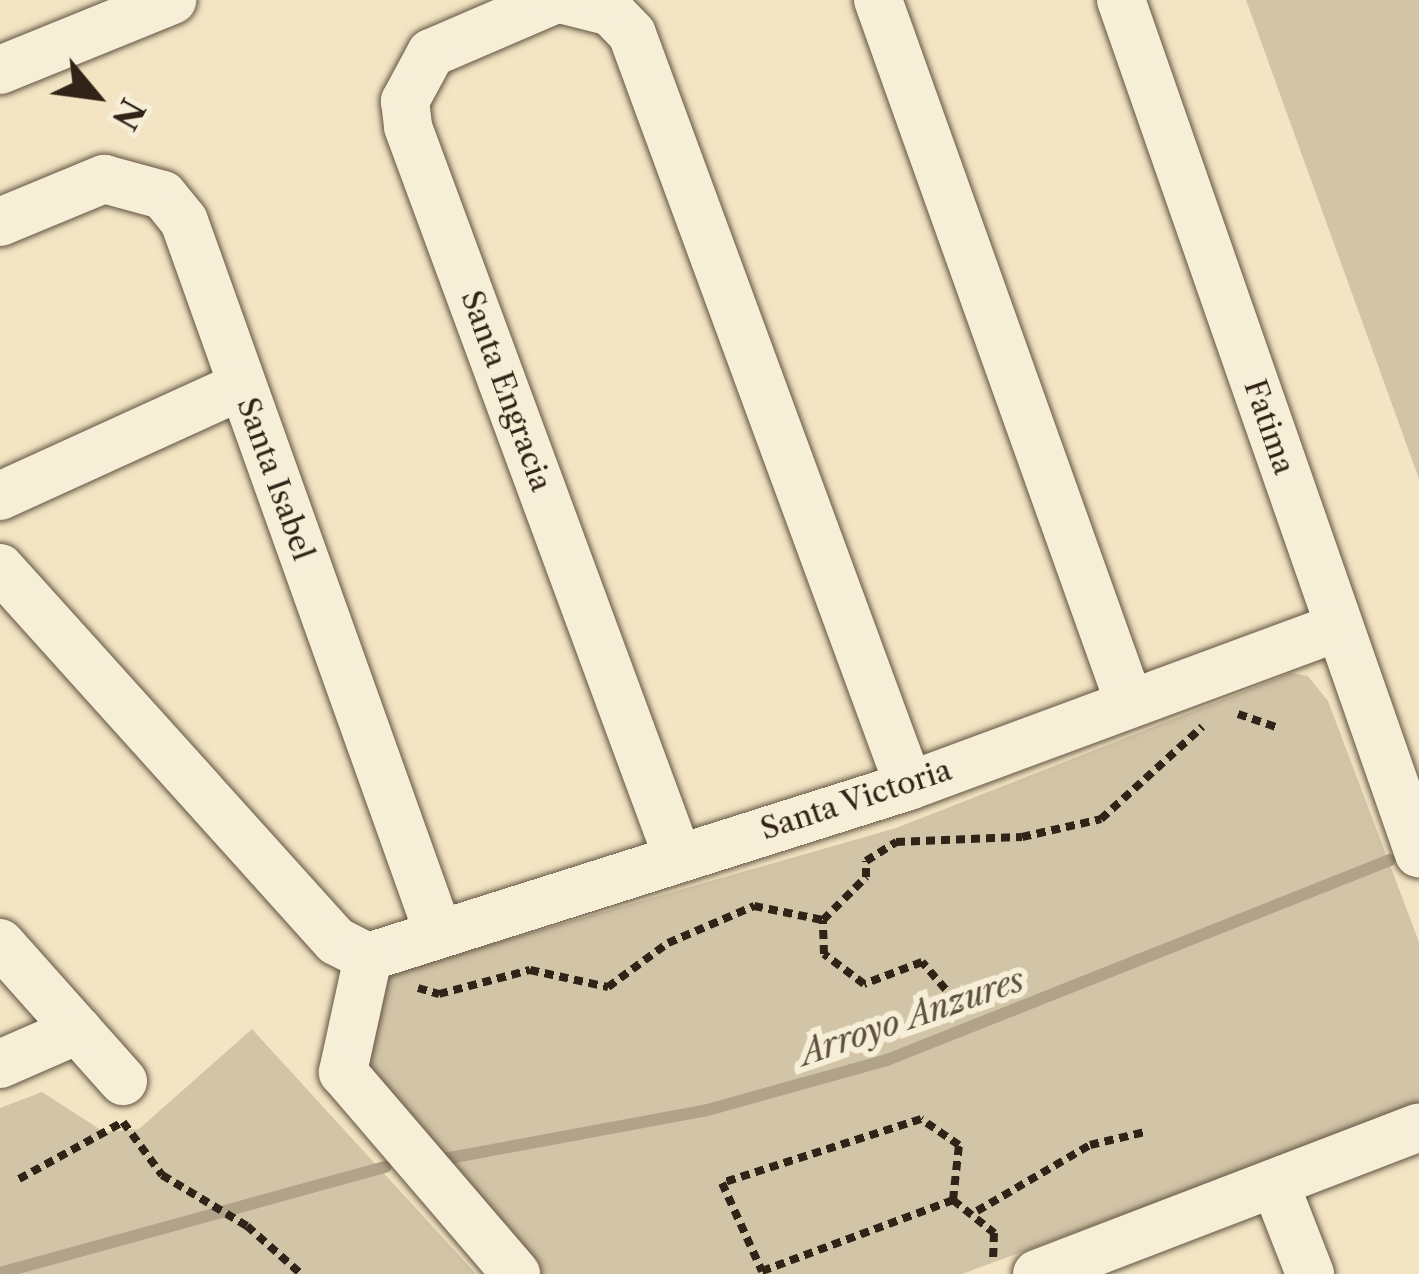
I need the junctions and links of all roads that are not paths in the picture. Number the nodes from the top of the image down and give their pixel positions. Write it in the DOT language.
graph roads {
  1 [pos="172,0"];
  2 [pos="554,0"];
  3 [pos="564,0"];
  4 [pos="878,0"];
  5 [pos="1120,0"];
  6 [pos="0,70"];
  7 [pos="0,222"];
  8 [pos="241,386"];
  9 [pos="0,496"];
  10 [pos="0,568"];
  11 [pos="1338,627"];
  12 [pos="1130,703"];
  13 [pos="909,785"];
  14 [pos="1419,854"];
  15 [pos="678,858"];
  16 [pos="438,932"];
  17 [pos="0,943"];
  18 [pos="366,963"];
  19 [pos="79,1030"];
  20 [pos="0,1064"];
  21 [pos="123,1081"];
  22 [pos="1419,1127"];
  23 [pos="1275,1184"];
  24 [pos="1033,1270"];
  25 [pos="516,1274"];
  26 [pos="1310,1274"];
  1 -- 6 [label="street"];
  2 -- 15 [label="street, Santa Engracia"];
  3 -- 13 [label="street"];
  4 -- 12 [label="street"];
  5 -- 11 [label="street, Fatima"];
  7 -- 8 [label="street, Santa Isabel"];
  8 -- 9 [label="street"];
  8 -- 16 [label="street, Santa Isabel"];
  10 -- 18 [label="street"];
  11 -- 12 [label="street, Santa Victoria"];
  11 -- 14 [label="street, Fatima"];
  12 -- 13 [label="street, Santa Victoria"];
  13 -- 15 [label="street, Santa Victoria"];
  15 -- 16 [label="street, Santa Victoria"];
  16 -- 18 [label="street, Santa Victoria"];
  17 -- 19 [label="street"];
  18 -- 25 [label="street"];
  19 -- 20 [label="street"];
  19 -- 21 [label="street"];
  22 -- 23 [label="street"];
  23 -- 24 [label="street"];
  23 -- 26 [label="street"];
}
